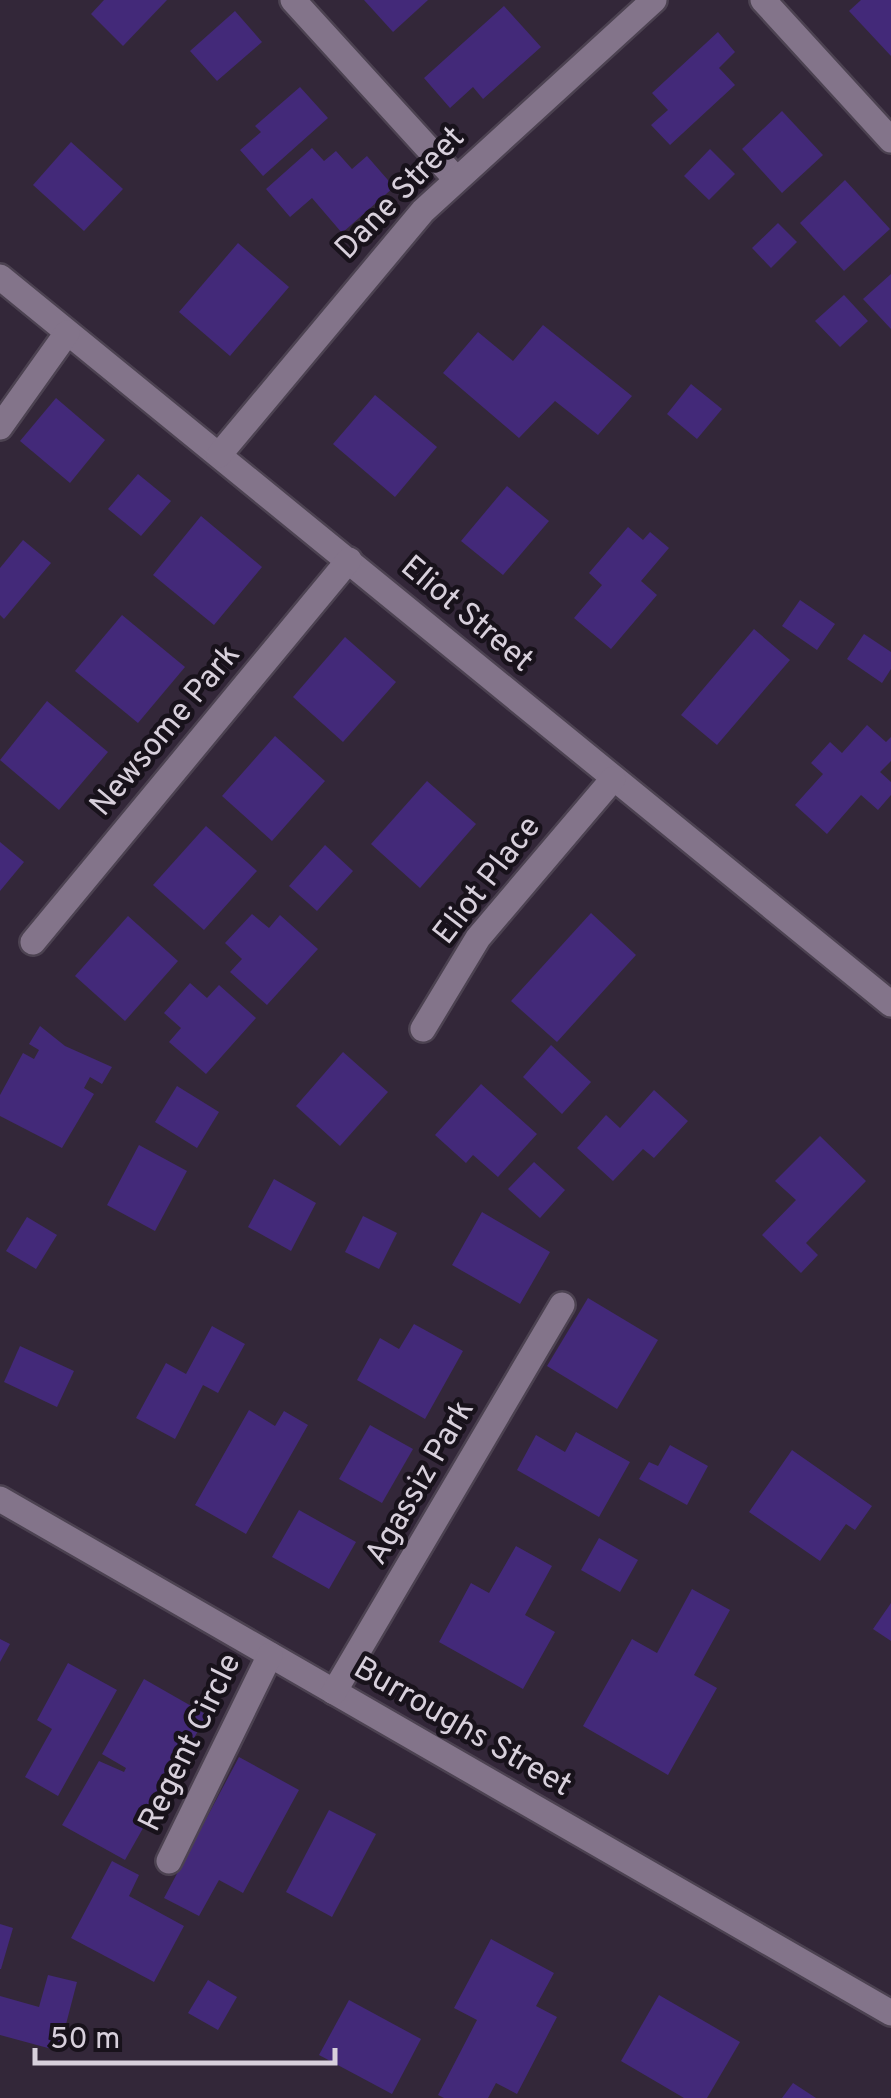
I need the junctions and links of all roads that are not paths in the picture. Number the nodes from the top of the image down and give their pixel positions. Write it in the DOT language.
graph roads {
  1 [pos="293,0"];
  2 [pos="654,0"];
  3 [pos="763,0"];
  4 [pos="891,140"];
  5 [pos="456,179"];
  6 [pos="0,277"];
  7 [pos="67,333"];
  8 [pos="0,427"];
  9 [pos="218,455"];
  10 [pos="349,560"];
  11 [pos="614,779"];
  12 [pos="33,942"];
  13 [pos="891,1004"];
  14 [pos="422,1029"];
  15 [pos="562,1306"];
  16 [pos="0,1498"];
  17 [pos="270,1654"];
  18 [pos="334,1692"];
  19 [pos="169,1861"];
  20 [pos="891,2012"];
  1 -- 5 [label="street"];
  2 -- 5 [label="street, Dane Street"];
  3 -- 4 [label="street"];
  5 -- 9 [label="street, Dane Street"];
  6 -- 7 [label="street, Eliot Street"];
  7 -- 8 [label="street"];
  7 -- 9 [label="street, Eliot Street"];
  9 -- 10 [label="street, Eliot Street"];
  10 -- 11 [label="street, Eliot Street"];
  10 -- 12 [label="street, Newsome Park"];
  11 -- 13 [label="street, Eliot Street"];
  11 -- 14 [label="street, Eliot Place"];
  15 -- 18 [label="street, Agassiz Park"];
  16 -- 17 [label="street, Burroughs Street"];
  17 -- 18 [label="street, Burroughs Street"];
  17 -- 19 [label="street, Regent Circle"];
  18 -- 20 [label="street, Burroughs Street"];
}
